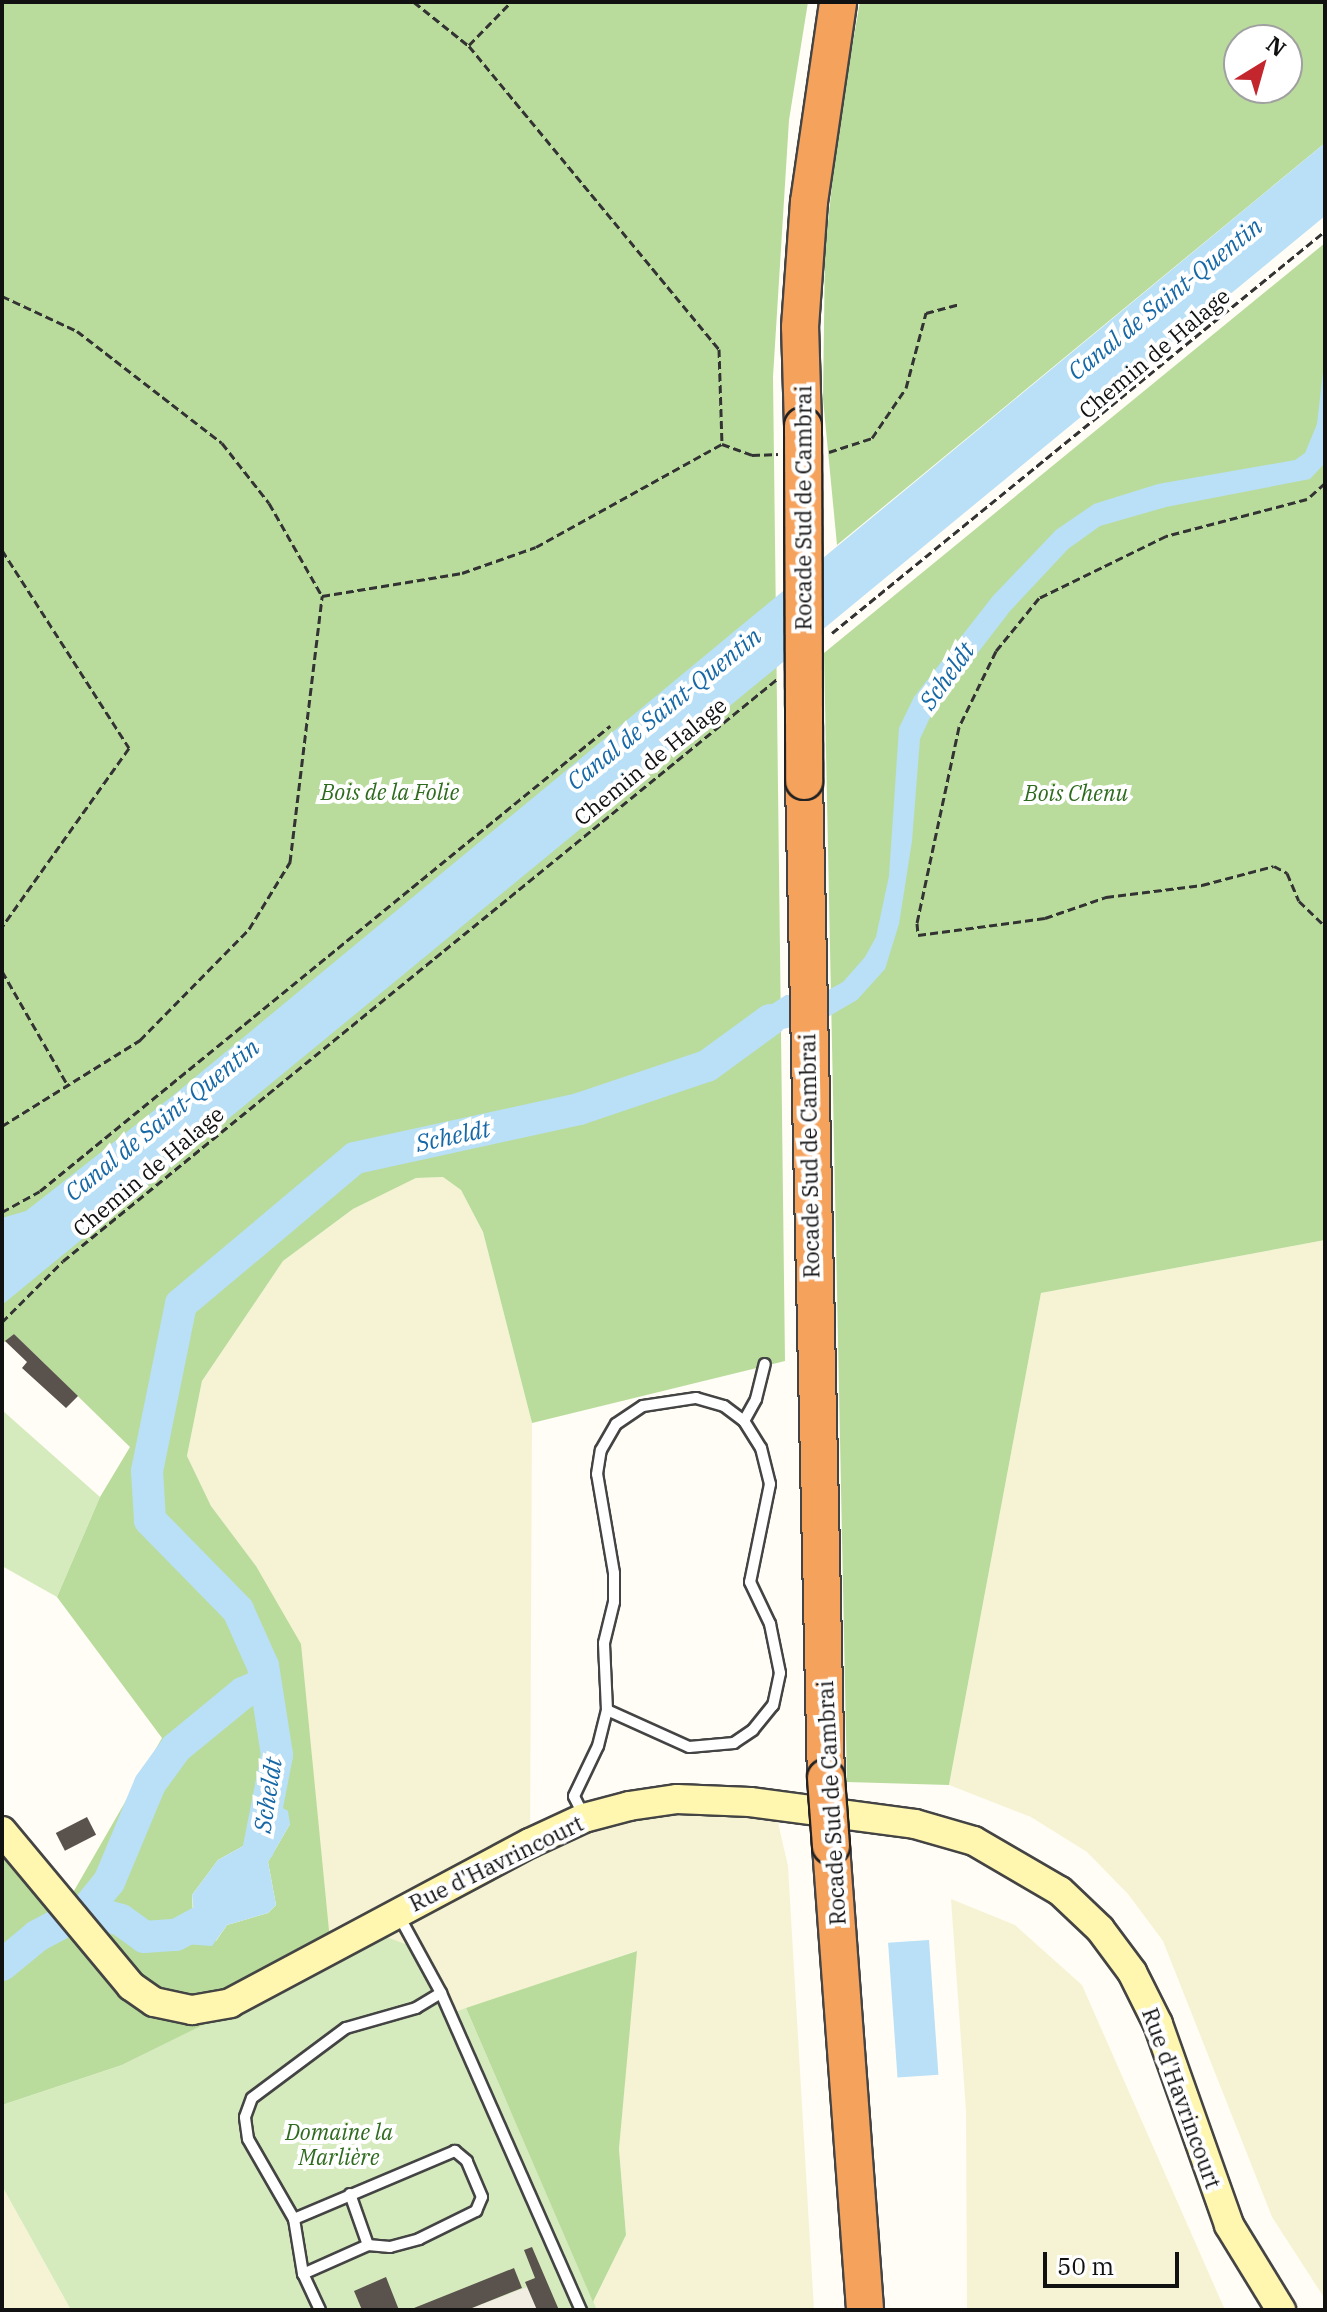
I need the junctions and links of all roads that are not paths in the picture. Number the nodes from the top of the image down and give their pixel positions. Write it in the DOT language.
graph roads {
  1 [pos="838,2"];
  2 [pos="765,1364"];
  3 [pos="744,1421"];
  4 [pos="607,1710"];
  5 [pos="584,1818"];
  6 [pos="2,1831"];
  7 [pos="397,1912"];
  8 [pos="441,1993"];
  9 [pos="350,2194"];
  10 [pos="294,2219"];
  11 [pos="368,2245"];
  12 [pos="303,2274"];
  13 [pos="320,2310"];
  14 [pos="581,2310"];
  15 [pos="865,2310"];
  16 [pos="1281,2310"];
  1 -- 15 [label="highway, Rocade Sud de Cambrai, bridge"];
  2 -- 3 [label="lane"];
  3 -- 4 [label="lane"];
  3 -- 4 [label="lane"];
  4 -- 5 [label="lane"];
  5 -- 7 [label="street, Rue d'Havrincourt"];
  5 -- 16 [label="street, Rue d'Havrincourt"];
  6 -- 7 [label="street, Rue d'Havrincourt"];
  7 -- 8 [label="lane"];
  8 -- 10 [label="lane"];
  8 -- 14 [label="lane"];
  9 -- 10 [label="lane"];
  9 -- 11 [label="lane"];
  9 -- 11 [label="lane"];
  10 -- 12 [label="lane"];
  11 -- 12 [label="lane"];
  12 -- 13 [label="lane"];
}
